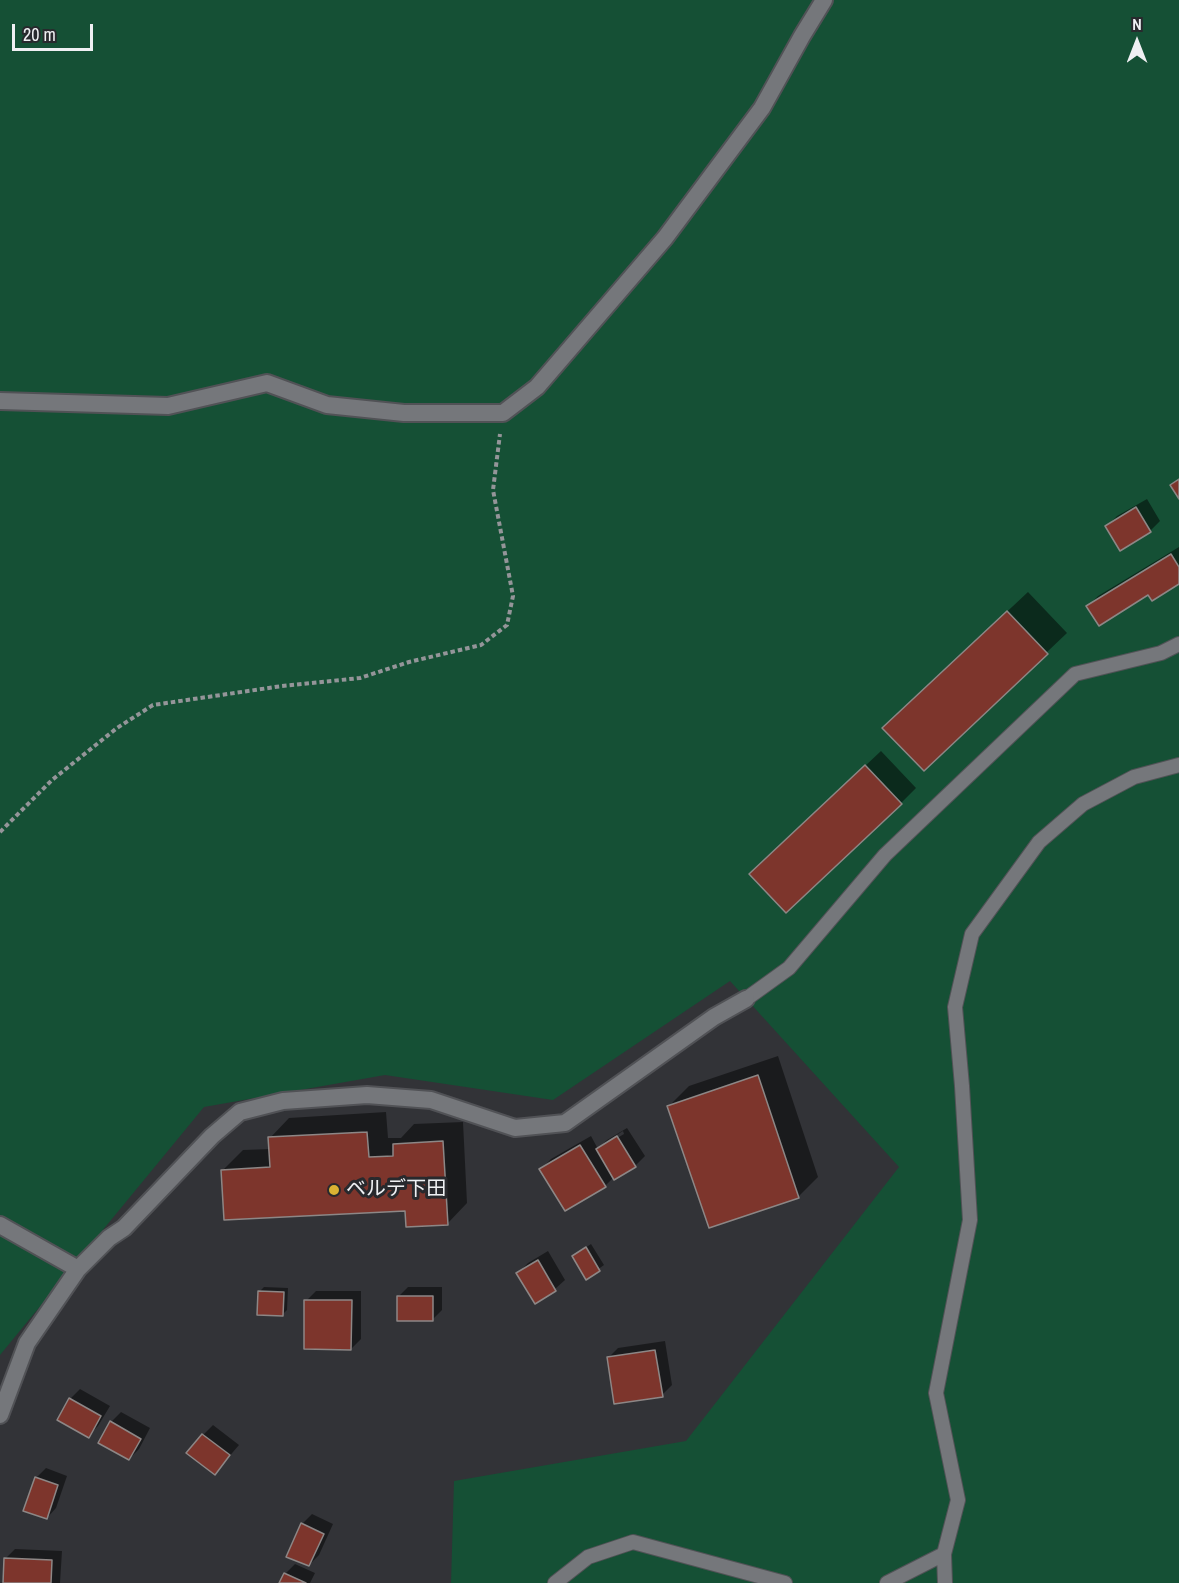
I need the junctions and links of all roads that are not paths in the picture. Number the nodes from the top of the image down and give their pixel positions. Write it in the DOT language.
graph roads {
  1 [pos="824,0"];
  2 [pos="0,401"];
  3 [pos="1179,644"];
  4 [pos="1179,765"];
  5 [pos="746,999"];
  6 [pos="0,1225"];
  7 [pos="78,1269"];
  8 [pos="0,1415"];
  9 [pos="944,1554"];
  10 [pos="555,1583"];
  11 [pos="785,1583"];
  12 [pos="886,1583"];
  13 [pos="945,1583"];
  1 -- 2 [label="street"];
  3 -- 5 [label="lane"];
  4 -- 9 [label="lane"];
  5 -- 7 [label="street"];
  6 -- 7 [label="street"];
  7 -- 8 [label="street"];
  9 -- 12 [label="lane"];
  9 -- 13 [label="lane"];
  10 -- 11 [label="lane"];
}
